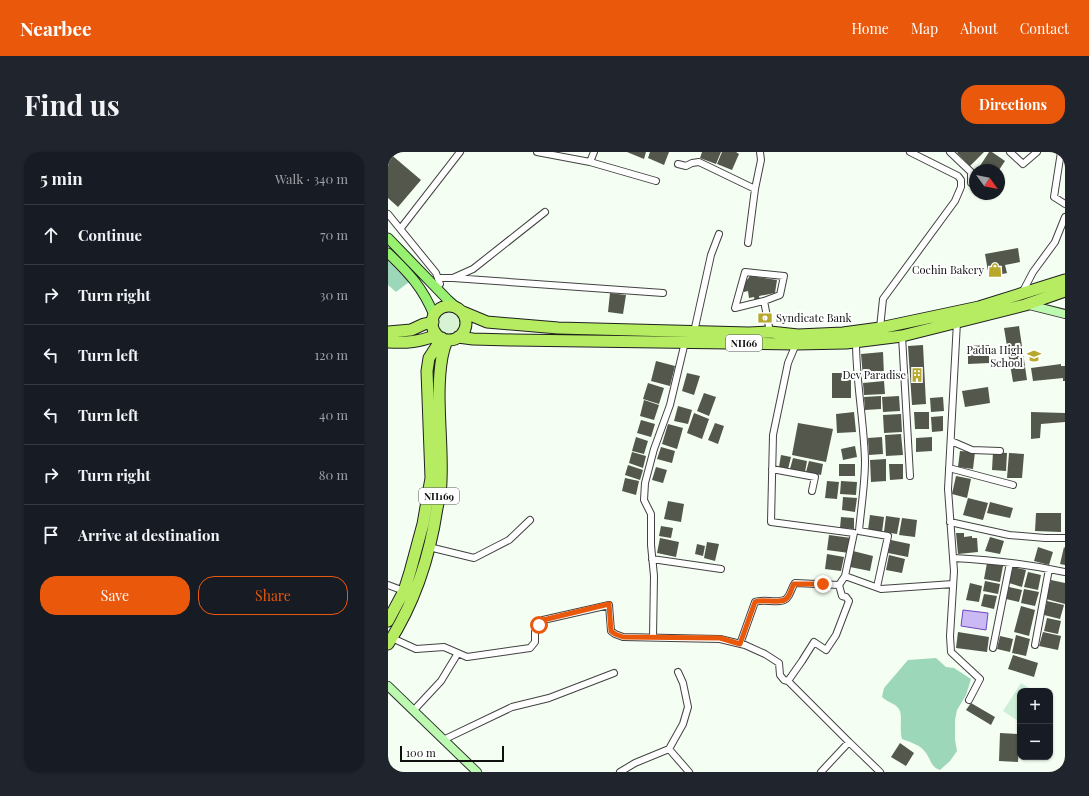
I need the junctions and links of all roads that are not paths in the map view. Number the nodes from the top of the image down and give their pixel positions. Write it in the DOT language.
graph roads {
  1 [pos="460,152"];
  2 [pos="537,152"];
  3 [pos="594,152"];
  4 [pos="760,152"];
  5 [pos="910,152"];
  6 [pos="950,152"];
  7 [pos="1010,152"];
  8 [pos="1037,152"];
  9 [pos="1061,152"];
  10 [pos="590,162"];
  11 [pos="678,164"];
  12 [pos="969,170"];
  13 [pos="656,181"];
  14 [pos="755,189"];
  15 [pos="1065,204"];
  16 [pos="545,212"];
  17 [pos="388,214"];
  18 [pos="1065,217"];
  19 [pos="401,228"];
  20 [pos="719,234"];
  21 [pos="388,238"];
  22 [pos="748,243"];
  23 [pos="388,254"];
  24 [pos="438,278"];
  25 [pos="454,278"];
  26 [pos="1065,280"];
  27 [pos="436,288"];
  28 [pos="1065,291"];
  29 [pos="663,293"];
  30 [pos="1024,299"];
  31 [pos="764,301"];
  32 [pos="460,310"];
  33 [pos="1065,314"];
  34 [pos="433,319"];
  35 [pos="957,322"];
  36 [pos="880,328"];
  37 [pos="388,332"];
  38 [pos="694,332"];
  39 [pos="770,332"];
  40 [pos="902,336"];
  41 [pos="446,337"];
  42 [pos="388,342"];
  43 [pos="685,342"];
  44 [pos="856,342"];
  45 [pos="796,344"];
  46 [pos="951,441"];
  47 [pos="1000,451"];
  48 [pos="949,468"];
  49 [pos="772,469"];
  50 [pos="910,476"];
  51 [pos="1013,484"];
  52 [pos="812,491"];
  53 [pos="530,520"];
  54 [pos="950,522"];
  55 [pos="1065,538"];
  56 [pos="429,547"];
  57 [pos="953,558"];
  58 [pos="652,559"];
  59 [pos="1010,563"];
  60 [pos="721,569"];
  61 [pos="1049,569"];
  62 [pos="1065,572"];
  63 [pos="845,576"];
  64 [pos="953,584"];
  65 [pos="388,585"];
  66 [pos="840,585"];
  67 [pos="877,587"];
  68 [pos="404,591"];
  69 [pos="388,621"];
  70 [pos="653,637"];
  71 [pos="390,641"];
  72 [pos="740,644"];
  73 [pos="1035,645"];
  74 [pos="993,648"];
  75 [pos="458,653"];
  76 [pos="678,672"];
  77 [pos="614,673"];
  78 [pos="788,681"];
  79 [pos="388,686"];
  80 [pos="969,700"];
  81 [pos="414,710"];
  82 [pos="443,740"];
  83 [pos="849,742"];
  84 [pos="669,749"];
  85 [pos="477,772"];
  86 [pos="620,772"];
  87 [pos="689,772"];
  88 [pos="821,772"];
  89 [pos="880,772"];
  1 -- 19 [label="street"];
  2 -- 10 [label="street"];
  3 -- 10 [label="street"];
  4 -- 14 [label="street"];
  5 -- 36 [label="street"];
  6 -- 12 [label="street"];
  7 -- 8 [label="street"];
  9 -- 15 [label="street"];
  10 -- 13 [label="street"];
  11 -- 14 [label="street"];
  14 -- 22 [label="street"];
  16 -- 25 [label="street"];
  17 -- 19 [label="street"];
  18 -- 30 [label="street"];
  19 -- 24 [label="street"];
  20 -- 38 [label="street"];
  21 -- 27 [label="main road"];
  23 -- 34 [label="main road"];
  24 -- 25 [label="street"];
  24 -- 27 [label="street"];
  25 -- 29 [label="street"];
  26 -- 30 [label="highway, NH66"];
  27 -- 32 [label="main road"];
  28 -- 30 [label="highway, NH66"];
  30 -- 33 [label="street"];
  30 -- 35 [label="highway, NH66"];
  30 -- 36 [label="highway, NH66"];
  31 -- 31 [label="street"];
  31 -- 39 [label="street"];
  32 -- 34 [label="highway"];
  32 -- 38 [label="highway, NH66"];
  32 -- 41 [label="highway"];
  34 -- 37 [label="highway"];
  34 -- 41 [label="highway"];
  35 -- 40 [label="highway, NH66"];
  35 -- 46 [label="street"];
  36 -- 39 [label="highway, NH66"];
  38 -- 39 [label="highway, NH66"];
  40 -- 44 [label="highway, NH66"];
  40 -- 50 [label="street"];
  41 -- 42 [label="highway, NH66"];
  41 -- 43 [label="highway, NH66"];
  41 -- 56 [label="highway, NH169"];
  41 -- 68 [label="highway, NH169"];
  43 -- 45 [label="highway, NH66"];
  43 -- 58 [label="street"];
  44 -- 45 [label="highway, NH66"];
  44 -- 67 [label="street"];
  45 -- 49 [label="street"];
  46 -- 47 [label="street"];
  46 -- 48 [label="street"];
  48 -- 51 [label="street"];
  48 -- 54 [label="street"];
  49 -- 52 [label="street"];
  49 -- 63 [label="street"];
  53 -- 56 [label="street"];
  54 -- 55 [label="street"];
  54 -- 57 [label="street"];
  56 -- 71 [label="highway, NH169"];
  57 -- 59 [label="street"];
  57 -- 64 [label="street"];
  58 -- 60 [label="street"];
  58 -- 70 [label="street"];
  59 -- 61 [label="street"];
  59 -- 74 [label="street"];
  61 -- 62 [label="street"];
  61 -- 73 [label="street"];
  63 -- 66 [label="street"];
  63 -- 67 [label="street"];
  64 -- 67 [label="street"];
  64 -- 80 [label="street"];
  65 -- 68 [label="street"];
  66 -- 72 [label="street"];
  66 -- 78 [label="street"];
  68 -- 69 [label="highway, NH169"];
  70 -- 72 [label="street"];
  70 -- 75 [label="street"];
  71 -- 75 [label="street"];
  72 -- 78 [label="street"];
  75 -- 81 [label="street"];
  76 -- 84 [label="street"];
  77 -- 82 [label="street"];
  78 -- 83 [label="street"];
  79 -- 81 [label="street"];
  81 -- 82 [label="street"];
  82 -- 85 [label="street"];
  83 -- 88 [label="street"];
  83 -- 89 [label="street"];
  84 -- 86 [label="street"];
  84 -- 87 [label="street"];
}
